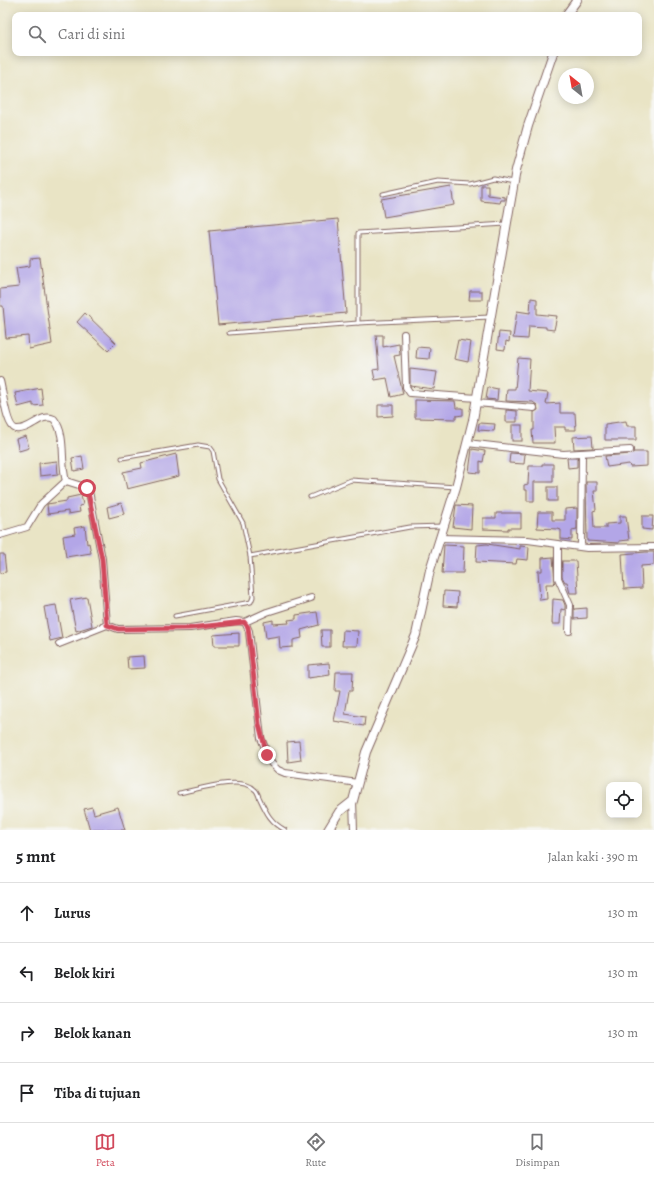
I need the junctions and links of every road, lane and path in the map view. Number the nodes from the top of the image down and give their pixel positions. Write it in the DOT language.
graph roads {
  1 [pos="576,0"];
  2 [pos="568,12"];
  3 [pos="552,56"];
  4 [pos="513,182"];
  5 [pos="383,194"];
  6 [pos="506,224"];
  7 [pos="492,316"];
  8 [pos="358,323"];
  9 [pos="229,333"];
  10 [pos="404,334"];
  11 [pos="0,380"];
  12 [pos="476,401"];
  13 [pos="534,408"];
  14 [pos="467,442"];
  15 [pos="630,450"];
  16 [pos="582,454"];
  17 [pos="122,458"];
  18 [pos="66,482"];
  19 [pos="456,487"];
  20 [pos="310,497"];
  21 [pos="444,526"];
  22 [pos="0,536"];
  23 [pos="440,538"];
  24 [pos="558,544"];
  25 [pos="581,547"];
  26 [pos="654,547"];
  27 [pos="250,556"];
  28 [pos="311,598"];
  29 [pos="175,616"];
  30 [pos="244,622"];
  31 [pos="107,625"];
  32 [pos="569,631"];
  33 [pos="59,644"];
  34 [pos="358,784"];
  35 [pos="179,793"];
  36 [pos="353,801"];
  37 [pos="285,830"];
  38 [pos="328,830"];
  39 [pos="354,830"];
  1 -- 2 [label="street"];
  3 -- 4 [label="street"];
  4 -- 5 [label="lane"];
  4 -- 6 [label="street"];
  6 -- 7 [label="street"];
  6 -- 8 [label="lane"];
  7 -- 8 [label="lane"];
  7 -- 12 [label="street"];
  8 -- 9 [label="lane"];
  10 -- 12 [label="street"];
  11 -- 18 [label="street"];
  12 -- 13 [label="street"];
  12 -- 14 [label="street"];
  14 -- 16 [label="street"];
  14 -- 19 [label="street"];
  15 -- 16 [label="street"];
  16 -- 25 [label="street"];
  17 -- 27 [label="lane"];
  18 -- 22 [label="street"];
  18 -- 31 [label="street"];
  19 -- 20 [label="lane"];
  19 -- 21 [label="street"];
  21 -- 23 [label="street"];
  21 -- 27 [label="lane"];
  23 -- 24 [label="street"];
  23 -- 34 [label="street"];
  24 -- 25 [label="street"];
  24 -- 32 [label="street"];
  25 -- 26 [label="street"];
  27 -- 29 [label="lane"];
  28 -- 30 [label="street"];
  30 -- 31 [label="street"];
  30 -- 34 [label="street"];
  31 -- 33 [label="street"];
  34 -- 36 [label="street"];
  35 -- 37 [label="lane"];
  36 -- 38 [label="street"];
  36 -- 39 [label="street"];
}
